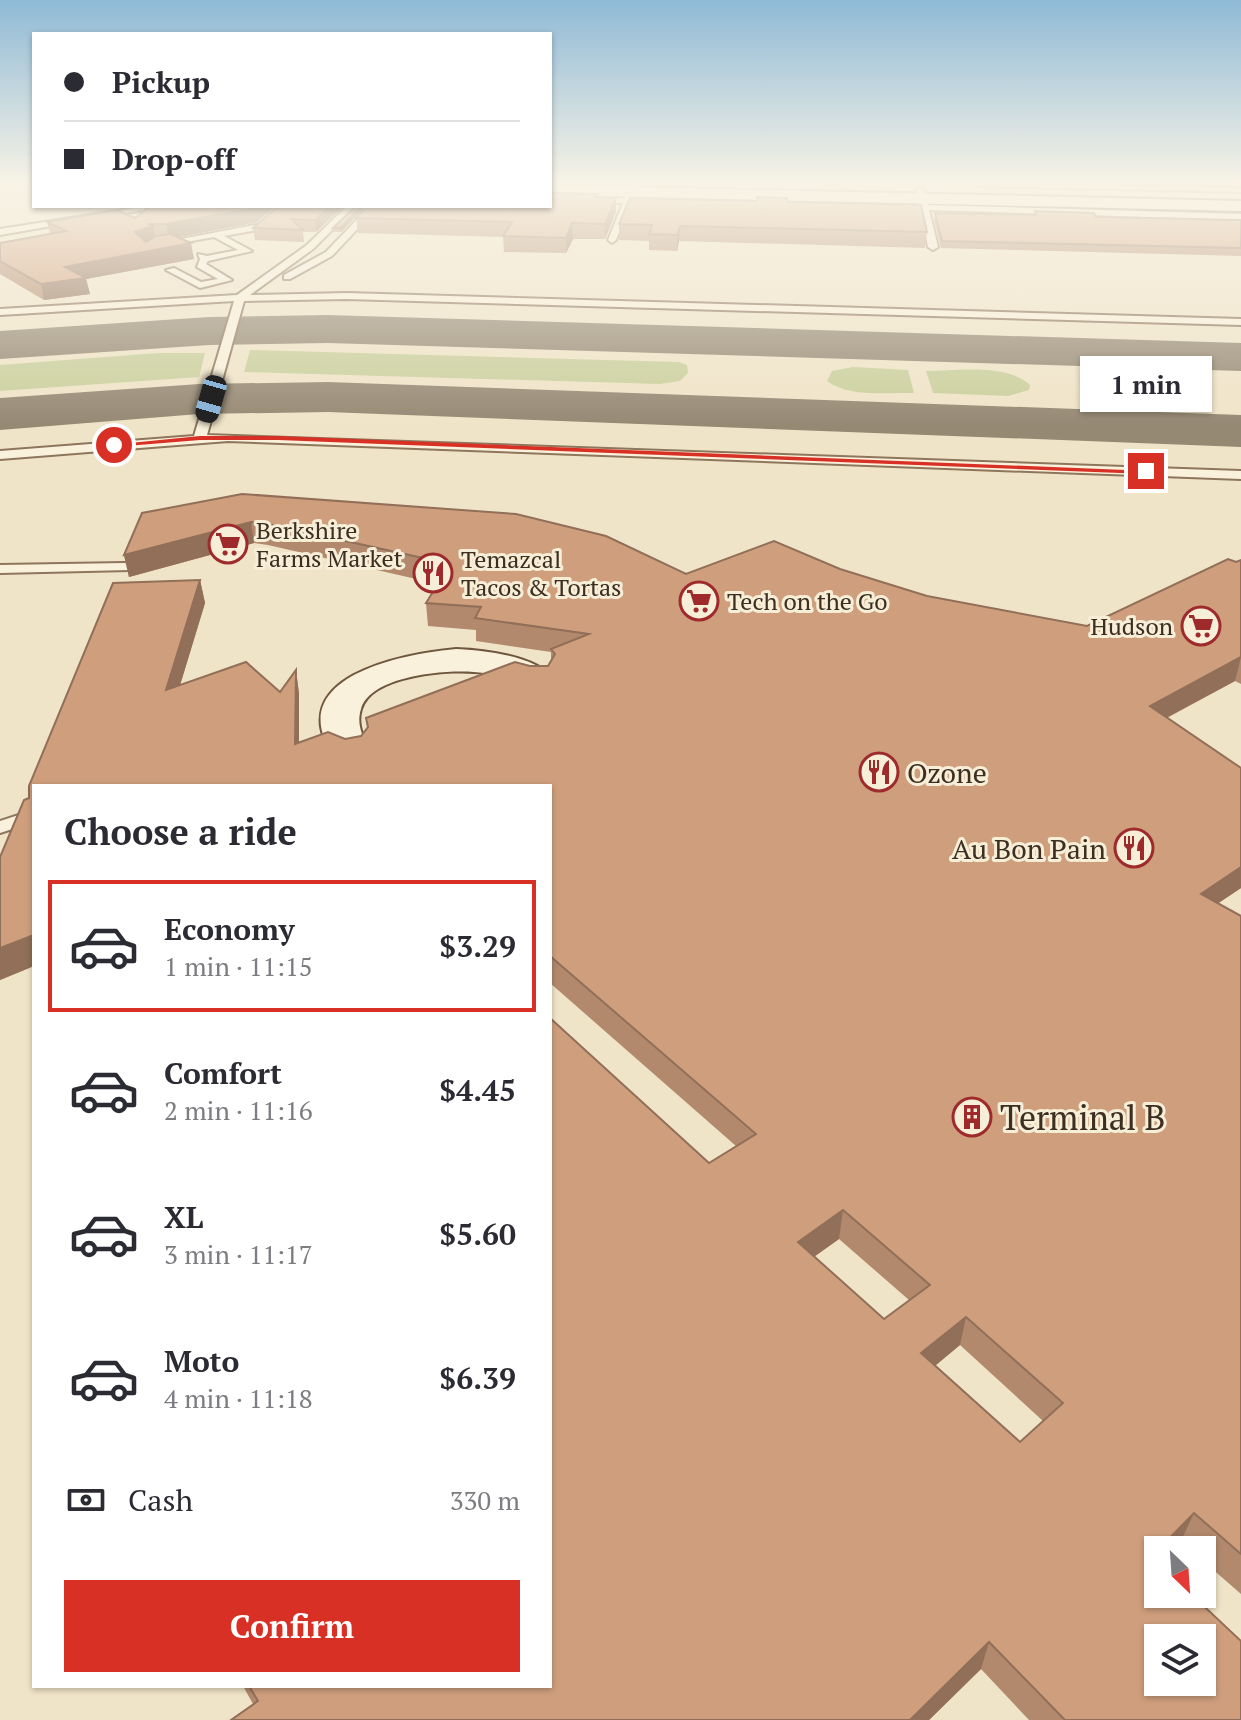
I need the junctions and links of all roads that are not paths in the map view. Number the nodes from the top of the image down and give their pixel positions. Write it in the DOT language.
graph roads {
  1 [pos="201,264"];
  2 [pos="286,264"];
  3 [pos="308,264"];
  4 [pos="171,270"];
  5 [pos="240,298"];
  6 [pos="0,312"];
  7 [pos="1241,322"];
  8 [pos="200,438"];
  9 [pos="0,455"];
  10 [pos="1241,475"];
  11 [pos="125,567"];
  12 [pos="0,569"];
  13 [pos="535,679"];
  14 [pos="349,750"];
  15 [pos="32,817"];
  16 [pos="0,827"];
  1 -- 4 [label="lane"];
  2 -- 5 [label="lane"];
  3 -- 5 [label="lane"];
  5 -- 6 [label="lane"];
  5 -- 7 [label="lane"];
  5 -- 8 [label="lane"];
  8 -- 9 [label="lane"];
  8 -- 10 [label="lane"];
  11 -- 12 [label="lane"];
  13 -- 14 [label="street"];
  15 -- 16 [label="lane"];
}
